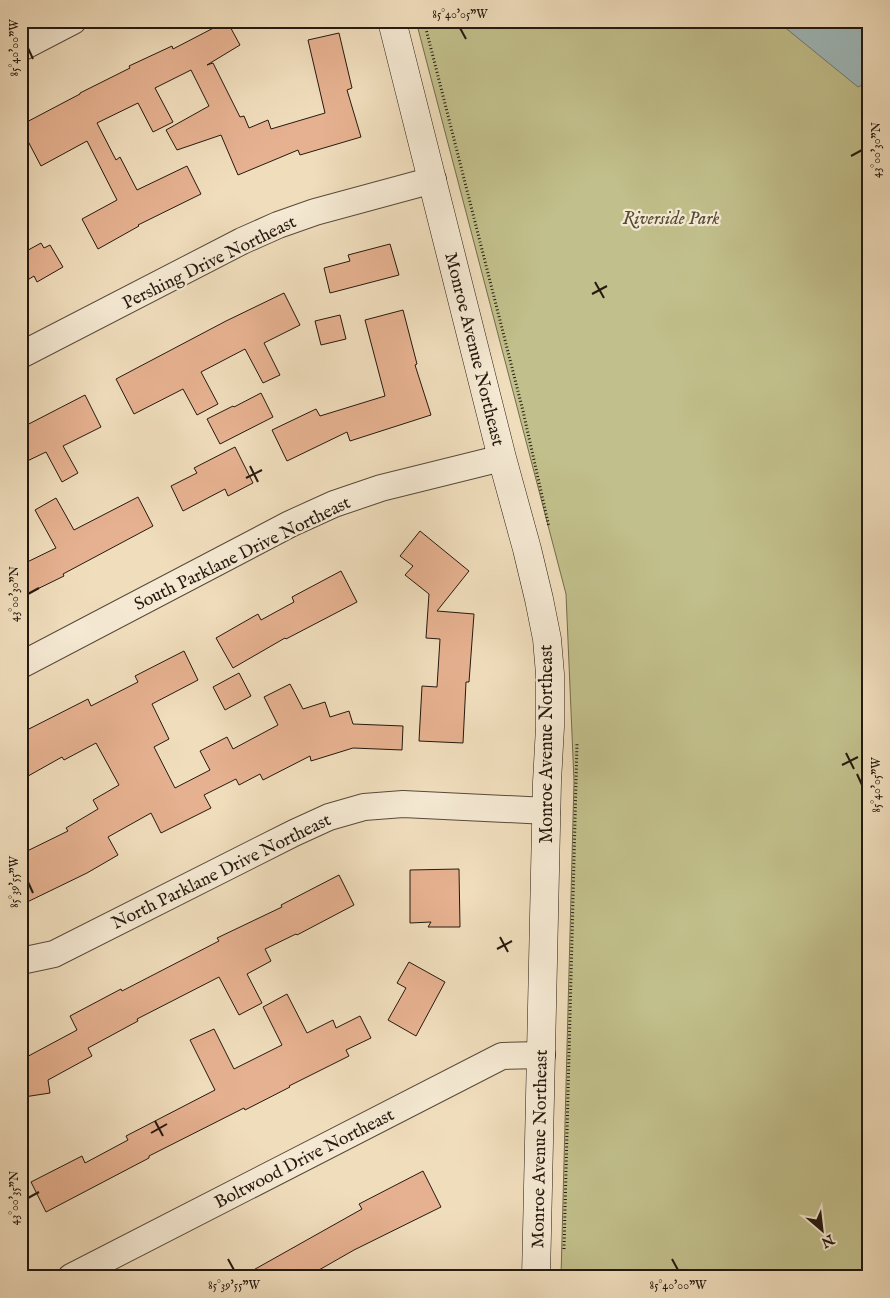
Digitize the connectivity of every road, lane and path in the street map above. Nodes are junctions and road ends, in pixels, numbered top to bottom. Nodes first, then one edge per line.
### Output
1 (74, 21) edge
2 (392, 21) edge
3 (21, 48) edge
4 (433, 180) junction
5 (21, 355) edge
6 (502, 458) junction
7 (21, 665) edge
8 (547, 811) junction
9 (21, 961) edge
10 (542, 1055) junction
11 (70, 1277) edge
12 (536, 1277) edge

1 - 3 street
2 - 4 main road, Monroe Avenue Northeast
4 - 5 street, Pershing Drive Northeast
4 - 6 main road, Monroe Avenue Northeast
6 - 7 street, South Parklane Drive Northeast
6 - 8 main road, Monroe Avenue Northeast
8 - 9 street, North Parklane Drive Northeast
8 - 10 main road, Monroe Avenue Northeast
10 - 11 street, Boltwood Drive Northeast
10 - 12 main road, Monroe Avenue Northeast

